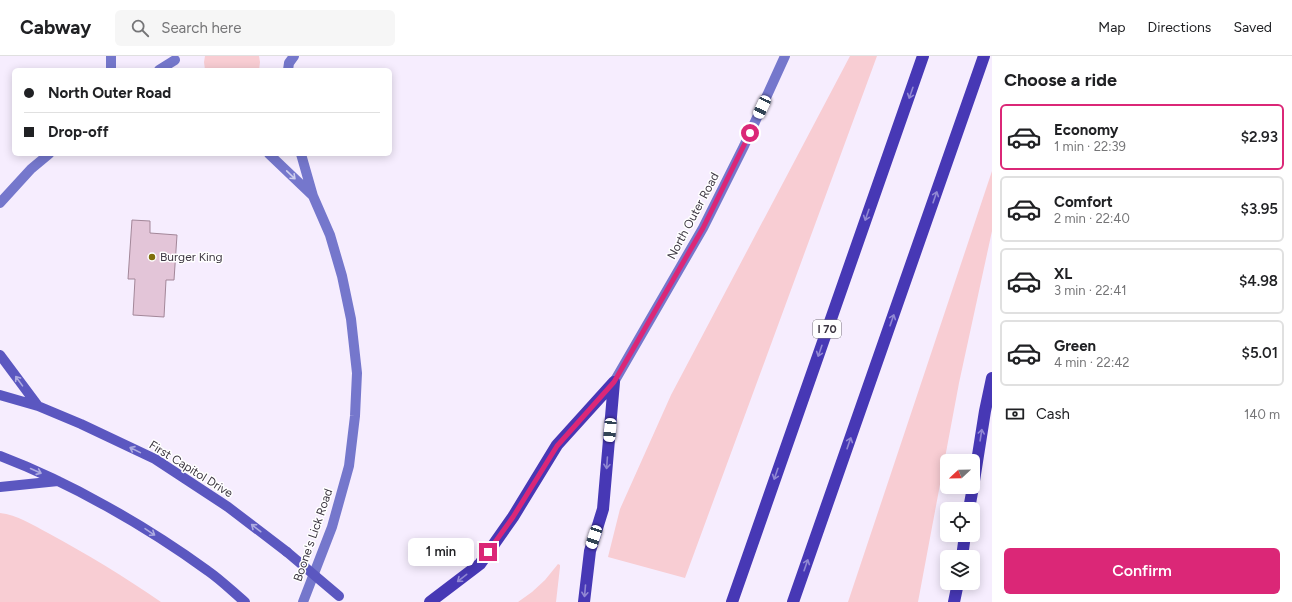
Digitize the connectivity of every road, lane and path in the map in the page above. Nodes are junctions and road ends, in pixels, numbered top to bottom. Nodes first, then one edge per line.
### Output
1 (111, 56) edge
2 (786, 56) edge
3 (924, 56) edge
4 (984, 56) edge
5 (176, 62) edge
6 (111, 68) edge
7 (163, 68) edge
8 (47, 156) edge
9 (271, 156) edge
10 (302, 156) edge
11 (313, 196) junction
12 (0, 203) edge
13 (0, 355) edge
14 (992, 378) edge
15 (614, 382) junction
16 (0, 395) edge
17 (38, 406) junction
18 (979, 454) edge
19 (0, 456) edge
20 (59, 481) junction
21 (0, 487) edge
22 (957, 590) edge
23 (342, 599) edge
24 (245, 602) edge
25 (303, 602) edge
26 (430, 602) edge
27 (584, 602) edge
28 (732, 602) edge
29 (793, 602) edge
30 (954, 602) edge

1 - 6 street
2 - 15 street, North Outer Road
3 -> 28 highway, I 70
29 -> 4 highway
5 - 7 street
8 - 12 street
9 -> 11 street, Boone's Lick Road
10 - 11 street, Boone's Lick Road
11 - 25 street, Boone's Lick Road
17 -> 13 main road
18 -> 14 highway
15 -> 26 highway
15 -> 27 highway
16 - 17 main road, First Capitol Drive
23 -> 17 main road, First Capitol Drive, bridge
19 -> 20 main road
20 - 21 main road
20 -> 24 main road
22 - 30 highway

